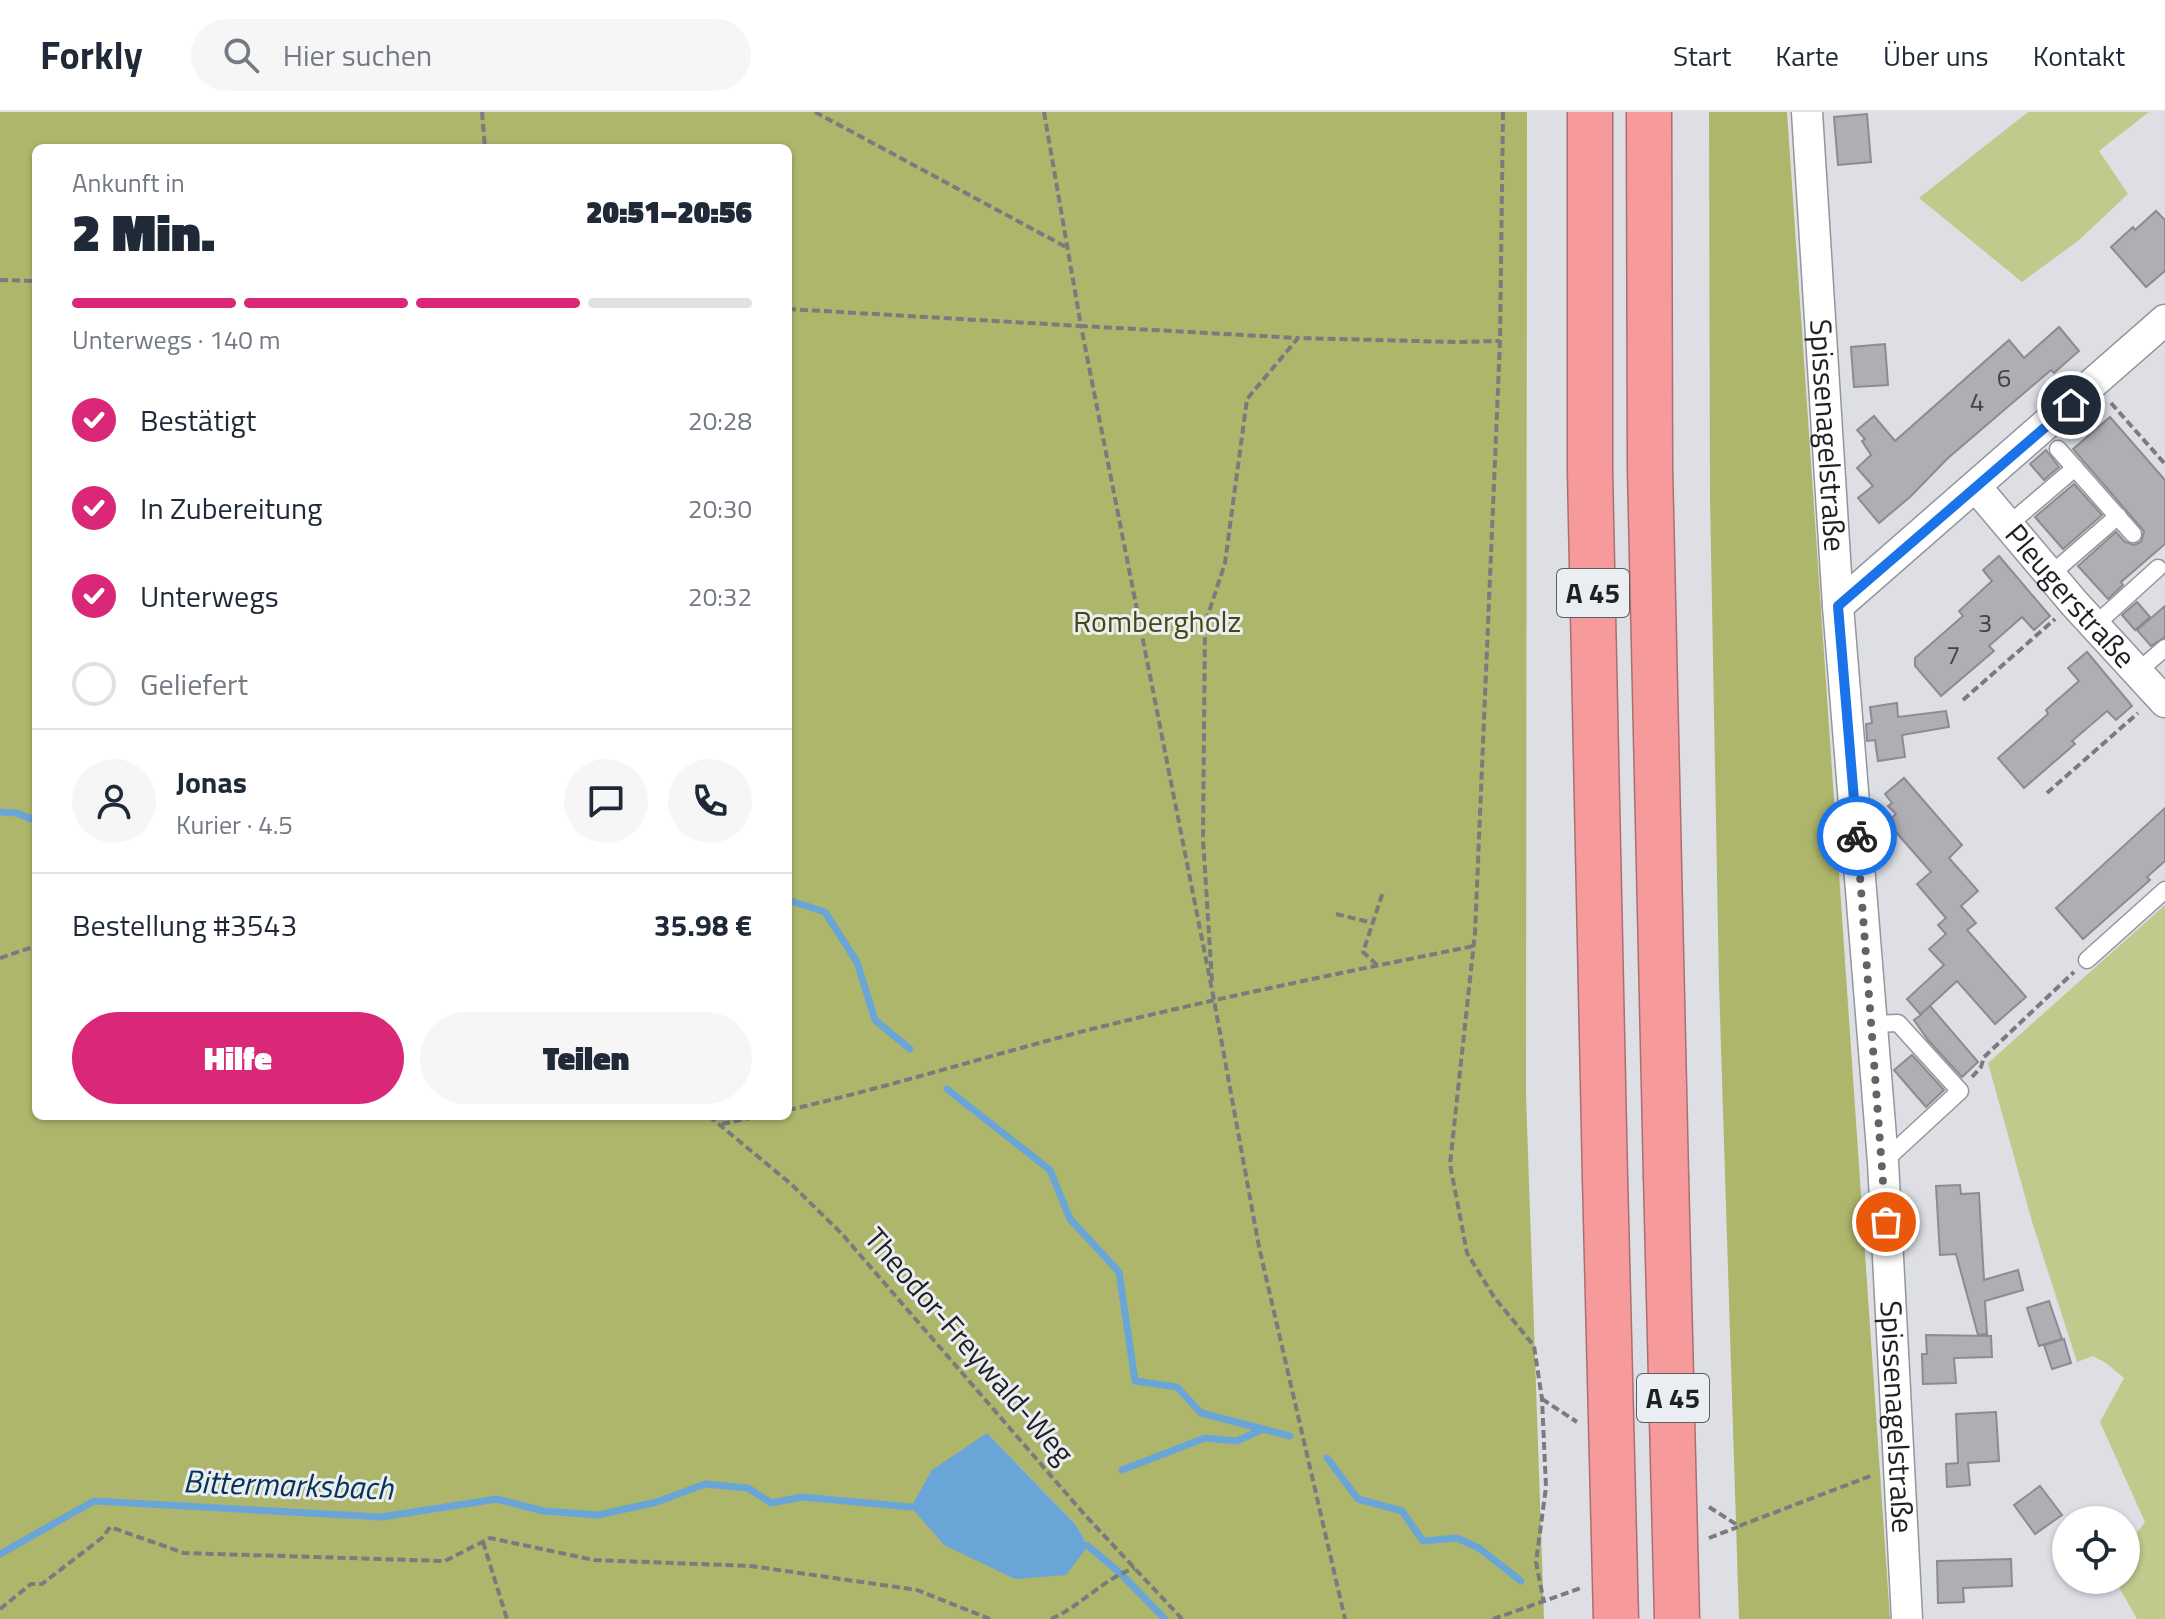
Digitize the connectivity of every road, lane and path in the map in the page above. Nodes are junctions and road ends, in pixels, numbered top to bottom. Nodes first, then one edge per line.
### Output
1 (482, 112) edge
2 (815, 112) edge
3 (1044, 112) edge
4 (1503, 112) edge
5 (1590, 112) edge
6 (1649, 112) edge
7 (1807, 112) edge
8 (485, 144) edge
9 (1066, 247) junction
10 (0, 280) edge
11 (32, 281) edge
12 (792, 309) edge
13 (2165, 320) edge
14 (1081, 326) junction
15 (1298, 338) junction
16 (1500, 341) junction
17 (2094, 384) junction
18 (2058, 449) dead end
19 (2165, 464) edge
20 (2075, 468) junction
21 (1976, 487) junction
22 (2118, 516) junction
23 (2008, 525) junction
24 (2133, 534) dead end
25 (2158, 568) dead end
26 (2050, 575) junction
27 (2074, 603) junction
28 (1838, 606) junction
29 (2095, 625) junction
30 (2165, 648) edge
31 (2137, 672) junction
32 (2162, 699) edge
33 (1963, 700) dead end
34 (2047, 793) dead end
35 (2165, 890) edge
36 (1383, 892) dead end
37 (1336, 914) dead end
38 (1373, 923) junction
39 (1474, 946) junction
40 (32, 947) edge
41 (0, 958) edge
42 (2087, 960) joint
43 (1377, 965) junction
44 (1214, 1000) junction
45 (1873, 1024) junction
46 (1984, 1057) dead end
47 (792, 1109) edge
48 (716, 1120) edge
49 (740, 1120) edge
50 (722, 1124) junction
51 (1883, 1162) junction
52 (1542, 1399) junction
53 (1581, 1425) dead end
54 (1899, 1465) junction
55 (1700, 1501) dead end
56 (483, 1542) junction
57 (1135, 1568) junction
58 (1544, 1603) dead end
59 (0, 1609) edge
60 (507, 1619) edge
61 (990, 1619) edge
62 (1051, 1619) edge
63 (1182, 1619) edge
64 (1345, 1619) edge
65 (1616, 1619) edge
66 (1677, 1619) edge
67 (1907, 1619) edge

1 - 8 path
2 - 9 path
3 - 9 path
4 - 16 path
5 - 65 highway, A 45, bridge
6 - 66 highway, A 45, bridge
7 - 28 street, Spissenagelstraße
9 - 14 path
10 - 11 path
12 - 14 path
13 - 17 street
14 - 15 path
14 - 44 path
15 - 16 path
15 - 44 path
16 - 39 path
17 - 19 path
17 - 21 street
18 - 20 lane
20 - 22 lane
20 - 23 lane
21 - 23 street, Pleugerstraße
21 - 28 street
22 - 24 lane
22 - 26 lane
23 - 26 street, Pleugerstraße
25 - 29 lane
26 - 27 street, Pleugerstraße
27 - 29 street, Pleugerstraße
27 - 33 path
28 - 45 street, Spissenagelstraße
29 - 31 street, Pleugerstraße
30 - 31 lane
31 - 32 street, Pleugerstraße
32 - 34 path
35 - 42 lane
36 - 38 path
37 - 38 path
38 - 43 path
39 - 43 path
39 - 52 path
40 - 41 path
42 - 46 path
43 - 44 path
44 - 47 path
44 - 64 path
45 - 51 street, Spissenagelstraße
45 - 51 lane
48 - 50 path, Theodor-Freywald-Weg
49 - 50 path
50 - 57 path, Theodor-Freywald-Weg
51 - 54 street, Spissenagelstraße
52 - 53 path
52 - 58 path
54 - 55 path
54 - 67 street, Spissenagelstraße
56 - 59 path
56 - 60 path
56 - 61 path
57 - 62 path
57 - 63 path, Theodor-Freywald-Weg

